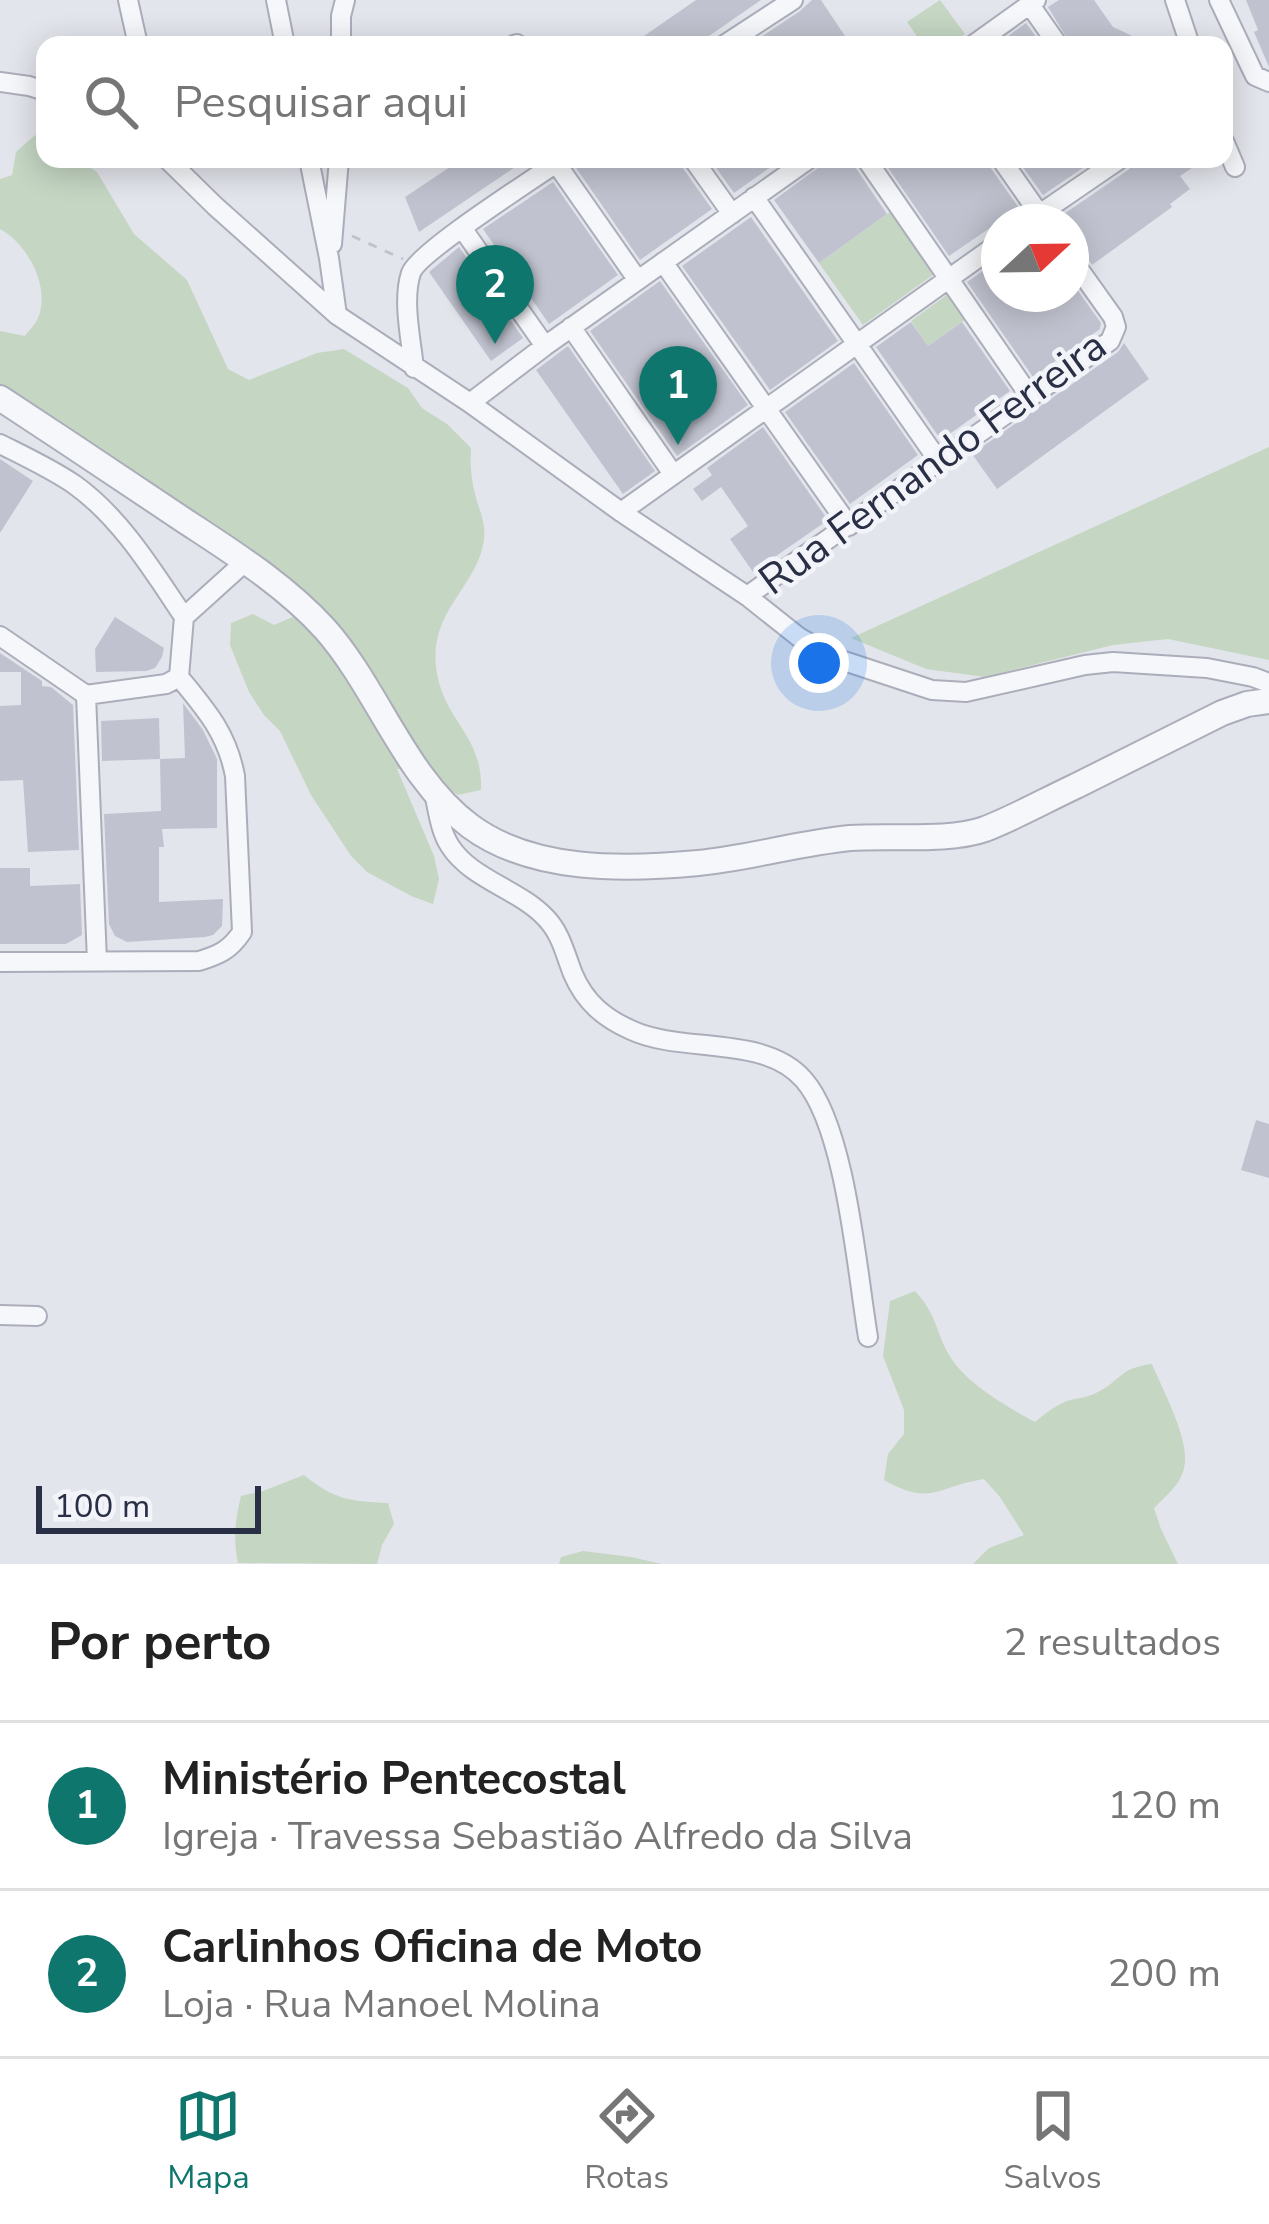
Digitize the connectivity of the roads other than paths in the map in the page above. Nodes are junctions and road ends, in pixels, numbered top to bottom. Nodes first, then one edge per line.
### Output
1 (128, 0) edge
2 (276, 0) edge
3 (345, 0) edge
4 (793, 0) edge
5 (1175, 0) edge
6 (1219, 0) edge
7 (1033, 2) edge
8 (136, 36) edge
9 (283, 36) edge
10 (341, 36) edge
11 (744, 36) edge
12 (986, 36) edge
13 (1053, 36) edge
14 (1187, 36) edge
15 (0, 82) edge
16 (1269, 82) edge
17 (36, 88) edge
18 (1233, 162) edge
19 (1235, 167) dead end
20 (176, 168) edge
21 (311, 168) edge
22 (338, 168) edge
23 (549, 168) edge
24 (564, 168) edge
25 (699, 168) edge
26 (796, 168) edge
27 (872, 168) edge
28 (1006, 168) edge
29 (1108, 168) edge
30 (754, 197) junction
31 (1028, 204) edge
32 (1058, 204) edge
33 (731, 214) junction
34 (462, 228) junction
35 (981, 256) edge
36 (329, 258) junction
37 (663, 262) junction
38 (637, 279) junction
39 (949, 279) junction
40 (1089, 283) edge
41 (337, 315) junction
42 (571, 327) junction
43 (858, 345) junction
44 (545, 346) junction
45 (413, 368) junction
46 (1029, 395) junction
47 (0, 398) edge
48 (470, 403) junction
49 (764, 410) junction
50 (0, 445) edge
51 (938, 460) junction
52 (673, 474) junction
53 (621, 512) junction
54 (849, 526) junction
55 (246, 561) junction
56 (747, 596) junction
57 (184, 617) junction
58 (0, 636) edge
59 (179, 677) junction
60 (1269, 683) edge
61 (86, 695) junction
62 (1269, 701) edge
63 (434, 793) junction
64 (0, 962) edge
65 (98, 962) junction
66 (0, 1315) edge
67 (37, 1316) dead end
68 (868, 1337) dead end

1 - 8 street
2 - 9 street
3 - 10 street
4 - 11 street
5 - 14 street
6 - 16 street
7 - 12 street
7 - 13 street
15 - 17 street
18 - 19 street
20 - 41 street
21 - 36 street
22 - 36 street
23 - 34 street
24 - 38 street
25 - 33 street
26 - 30 street
27 - 39 street
28 - 31 street
29 - 32 street
30 - 33 street
30 - 43 street
33 - 37 street
34 - 44 street
34 - 45 street
35 - 39 street
36 - 41 street
37 - 38 street
37 - 49 street
38 - 42 street
39 - 43 street
39 - 46 street
40 - 46 street, Rua Fernando Ferreira
41 - 45 street
42 - 44 street
42 - 52 street
43 - 49 street
43 - 51 street
44 - 48 street
45 - 48 street
46 - 51 street, Rua Fernando Ferreira
47 - 55 street
48 - 53 street
49 - 52 street
49 - 54 street
50 - 57 street
51 - 54 street, Rua Fernando Ferreira
52 - 53 street
53 - 56 street
54 - 56 street, Rua Fernando Ferreira
55 - 57 street
55 - 63 street
56 - 60 street
57 - 59 street
58 - 61 street
59 - 61 street
59 - 65 street
61 - 65 street
62 - 63 street
63 - 68 street
64 - 65 street
66 - 67 street

